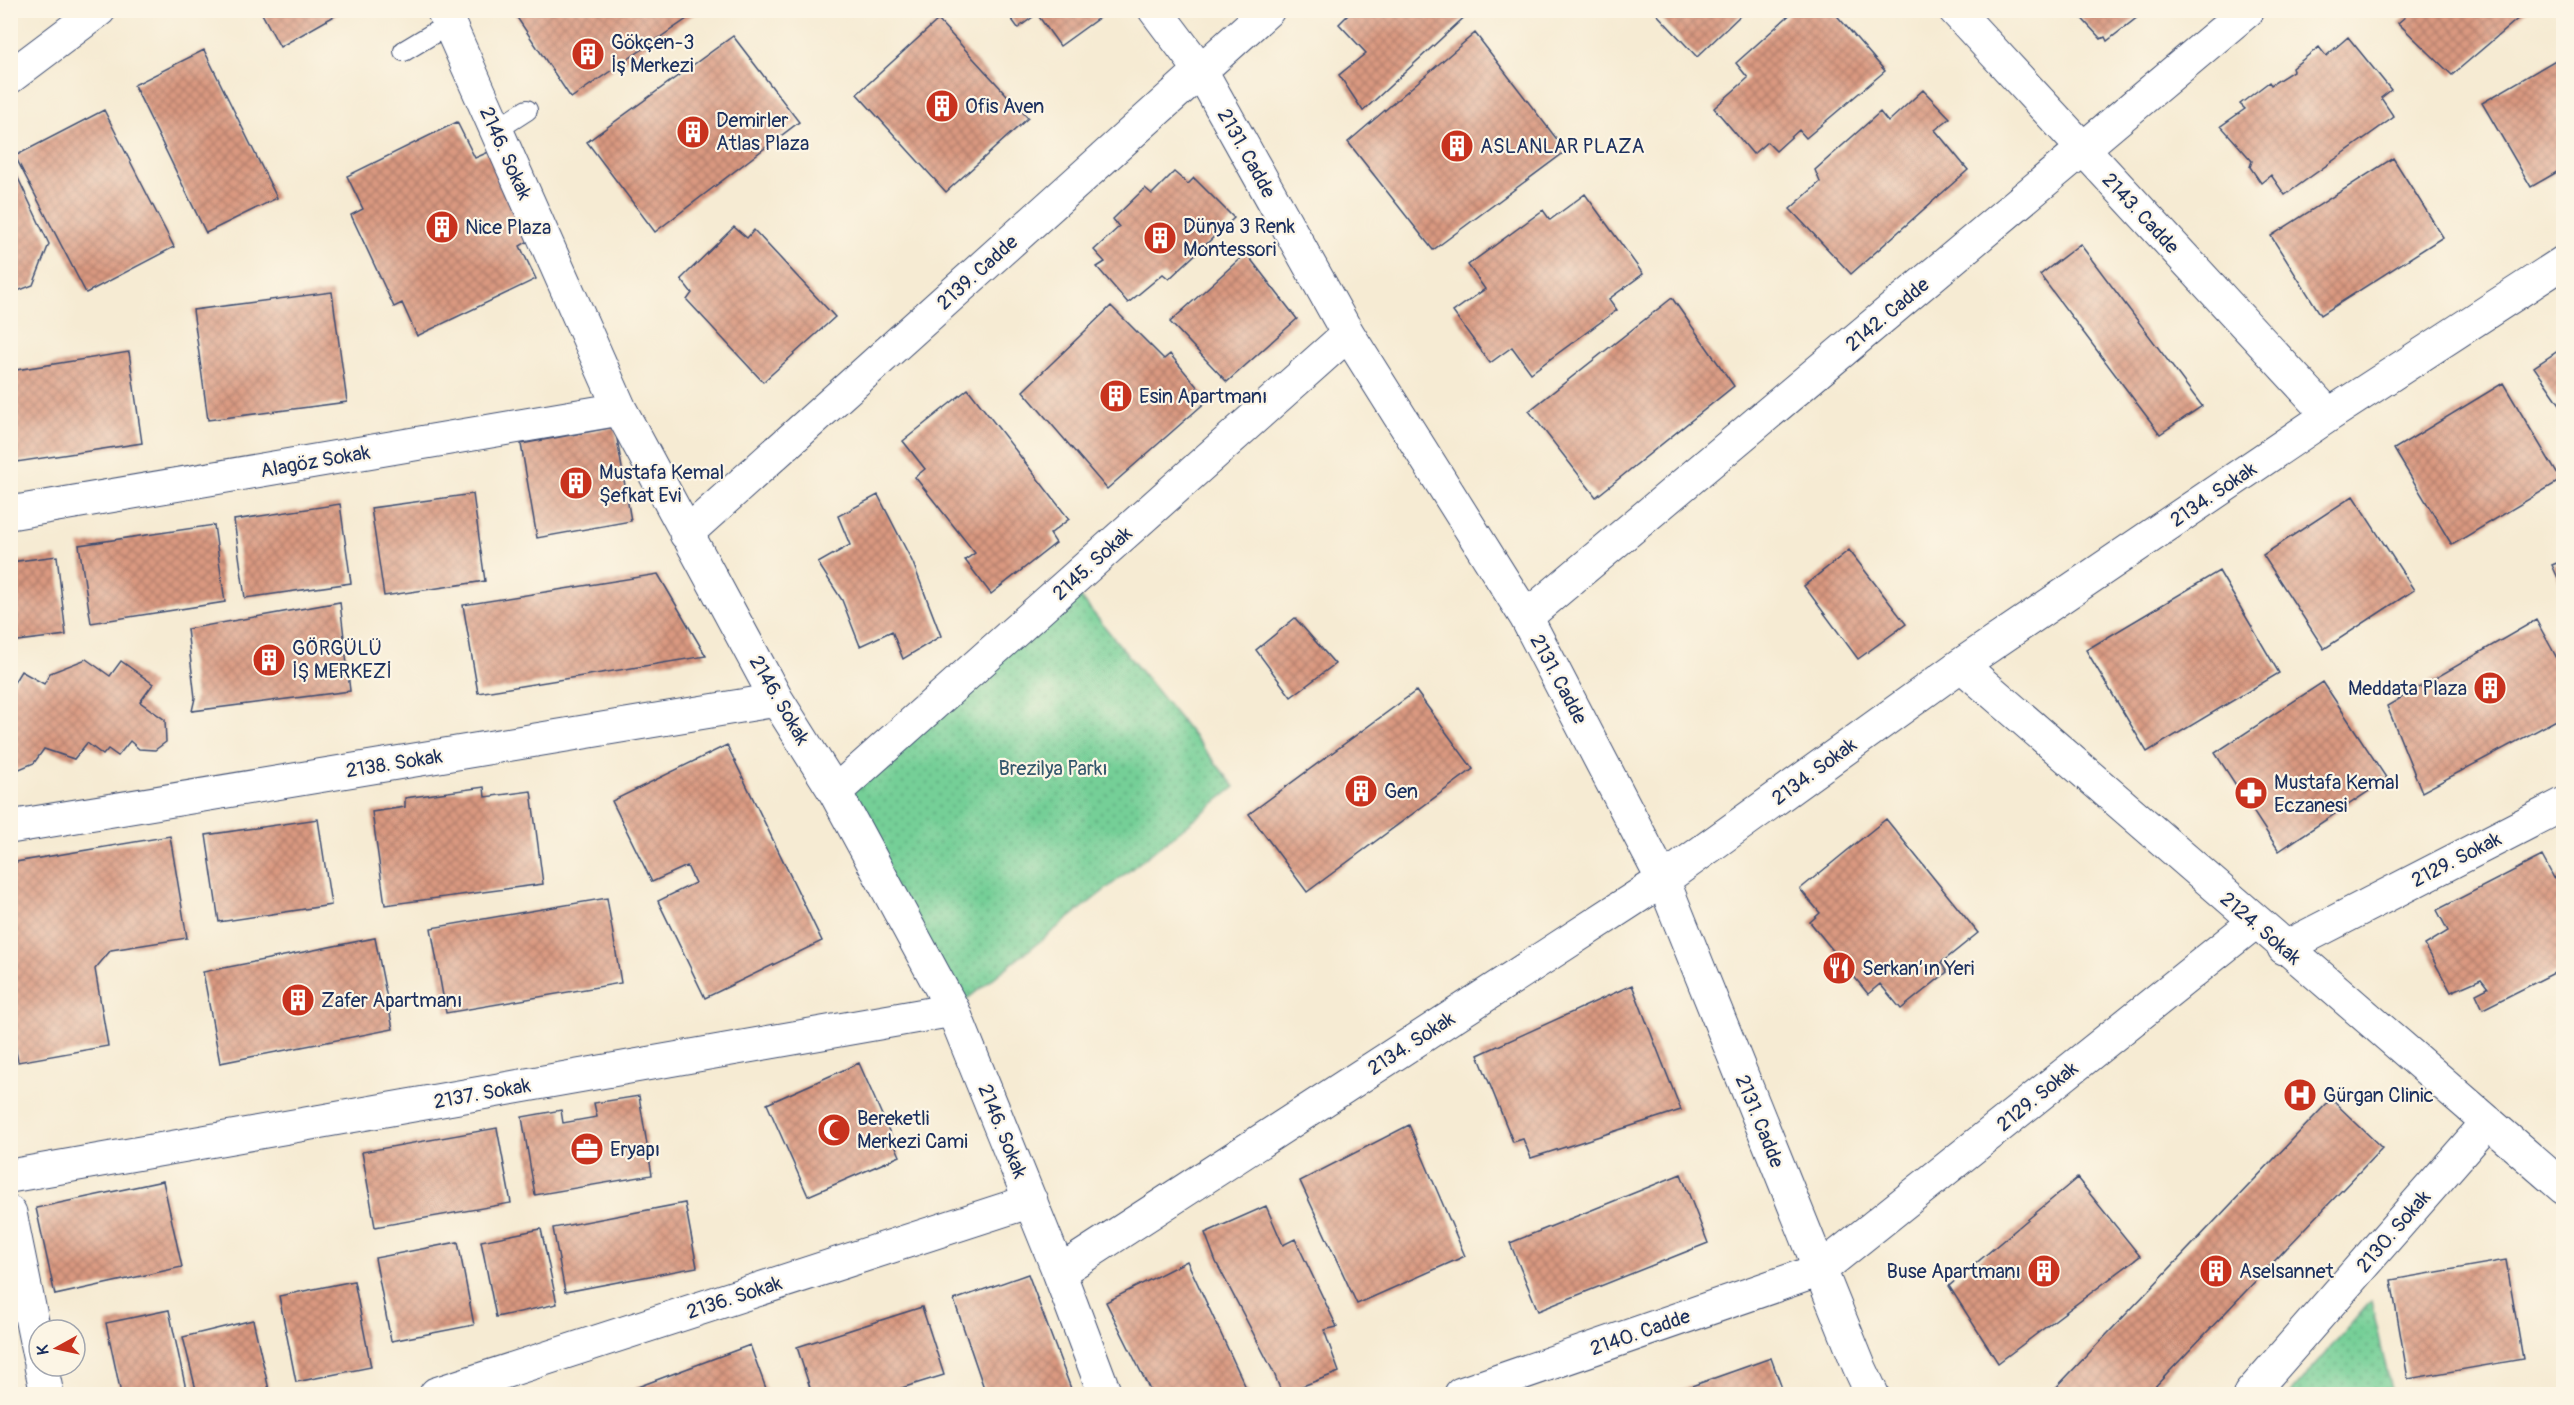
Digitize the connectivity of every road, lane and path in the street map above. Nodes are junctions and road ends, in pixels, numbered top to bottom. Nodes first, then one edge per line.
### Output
1 (99, 10) edge
2 (1155, 10) edge
3 (1268, 10) edge
4 (1955, 10) edge
5 (2248, 10) edge
6 (446, 17) edge
7 (404, 51) dead end
8 (1201, 71) junction
9 (10, 77) edge
10 (527, 110) dead end
11 (496, 130) junction
12 (2082, 150) junction
13 (2564, 262) edge
14 (1348, 334) junction
15 (620, 408) junction
16 (2329, 415) junction
17 (10, 513) edge
18 (686, 534) junction
19 (1526, 617) junction
20 (1961, 665) junction
21 (777, 700) junction
22 (835, 792) junction
23 (2564, 804) edge
24 (10, 827) edge
25 (1663, 880) junction
26 (2255, 922) junction
27 (2284, 948) junction
28 (953, 1010) junction
29 (2488, 1122) junction
30 (10, 1176) edge
31 (2564, 1188) edge
32 (1031, 1202) junction
33 (10, 1213) edge
34 (1820, 1270) junction
35 (1059, 1272) junction
36 (31, 1318) edge
37 (43, 1378) edge
38 (47, 1395) edge
39 (436, 1395) edge
40 (1105, 1395) edge
41 (1461, 1395) edge
42 (1872, 1395) edge
43 (2250, 1395) edge

1 - 9 street
2 - 8 street, 2131. Cadde
3 - 8 street, 2139. Cadde
4 - 12 street, 2143. Cadde
5 - 12 street, 2142. Cadde
6 - 7 lane
6 - 11 street, 2146. Sokak
8 - 14 street, 2131. Cadde
8 - 18 street, 2139. Cadde
10 - 11 lane
11 - 15 street, 2146. Sokak
12 - 16 street, 2143. Cadde
12 - 19 street, 2142. Cadde
13 - 16 street, 2134. Sokak
14 - 19 street, 2131. Cadde
14 - 22 street, 2145. Sokak
15 - 17 street, Alagöz Sokak
15 - 18 street, 2146. Sokak
16 - 20 street, 2134. Sokak
18 - 21 street, 2146. Sokak
19 - 25 street, 2131. Cadde
20 - 25 street, 2134. Sokak
20 - 26 street, 2124. Sokak
21 - 22 street, 2146. Sokak
21 - 24 street, 2138. Sokak
22 - 28 street, 2146. Sokak
23 - 27 street, 2129. Sokak
25 - 34 street, 2131. Cadde
25 - 35 street, 2134. Sokak
26 - 27 street, 2124. Sokak
26 - 34 street, 2129. Sokak
27 - 29 street, 2124. Sokak
28 - 30 street, 2137. Sokak
28 - 32 street, 2146. Sokak
29 - 31 street, 2124. Sokak
29 - 43 street, 2130. Sokak
32 - 35 street, 2146. Sokak
32 - 39 street, 2136. Sokak
33 - 36 street
34 - 41 street, 2140. Cadde
34 - 42 street, 2131. Cadde
35 - 40 street, 2146. Sokak
37 - 38 street

